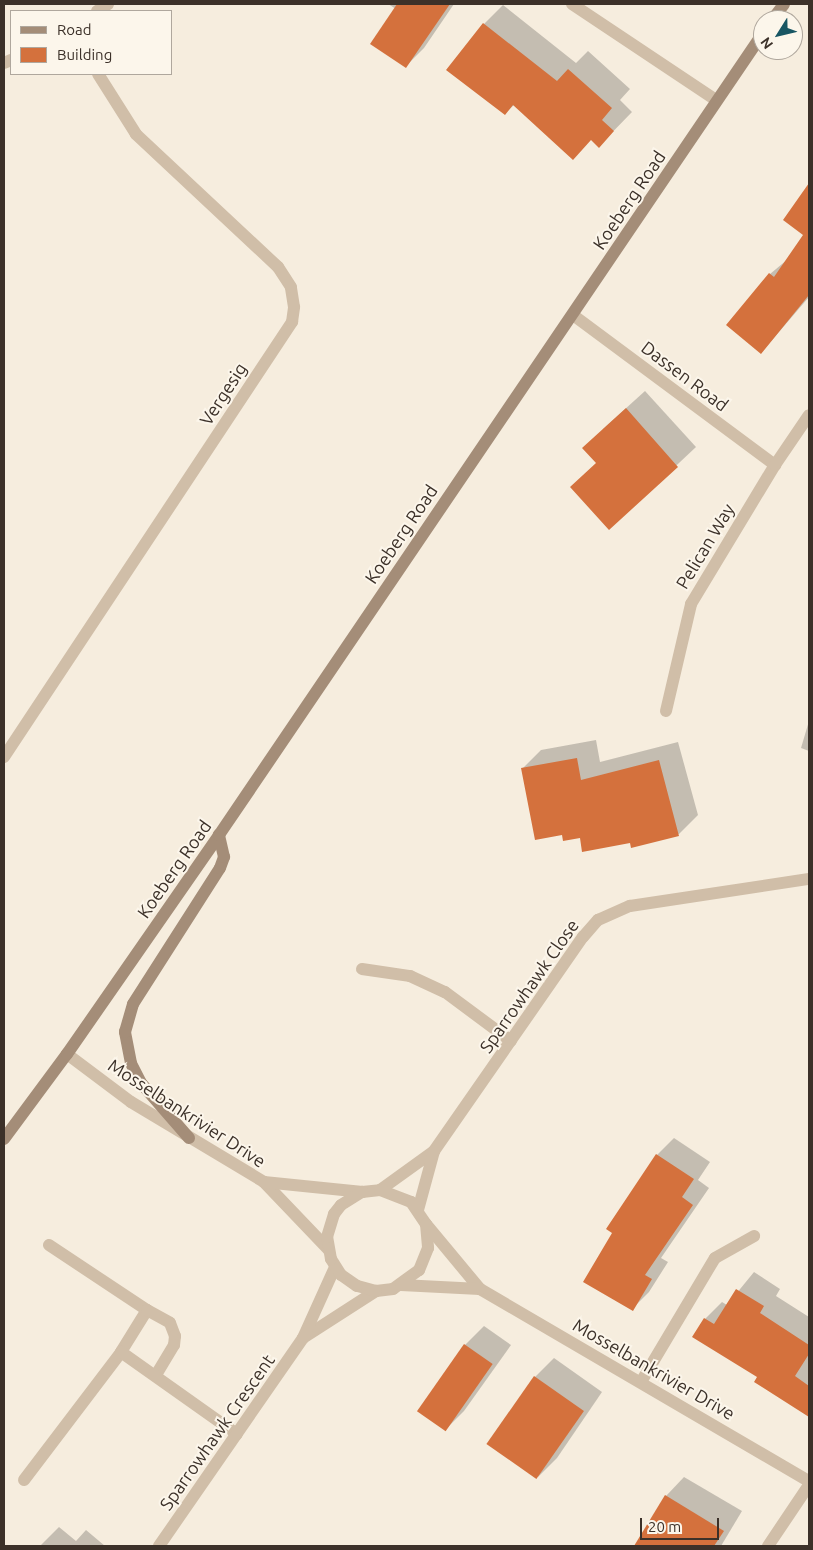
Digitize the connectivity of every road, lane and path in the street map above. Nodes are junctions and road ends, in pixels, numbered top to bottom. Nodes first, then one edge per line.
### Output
1 (572, 4) edge
2 (753, 47) edge
3 (99, 75) edge
4 (716, 100) junction
5 (573, 315) junction
6 (809, 415) edge
7 (775, 464) junction
8 (666, 711) dead end
9 (4, 757) edge
10 (219, 835) junction
11 (809, 879) edge
12 (362, 969) dead end
13 (510, 1042) junction
14 (67, 1054) junction
15 (189, 1138) junction
16 (4, 1139) edge
17 (434, 1151) junction
18 (264, 1182) junction
19 (380, 1190) junction
20 (362, 1192) junction
21 (418, 1210) junction
22 (426, 1224) junction
23 (754, 1236) dead end
24 (49, 1245) dead end
25 (328, 1249) junction
26 (335, 1267) junction
27 (401, 1285) junction
28 (480, 1289) junction
29 (376, 1291) junction
30 (147, 1310) junction
31 (303, 1338) junction
32 (121, 1352) junction
33 (156, 1375) junction
34 (641, 1382) junction
35 (237, 1434) junction
36 (24, 1480) dead end
37 (809, 1481) edge
38 (809, 1485) edge
39 (159, 1546) edge
40 (768, 1546) edge

1 - 4 street
2 - 4 main road, Koeberg Road
3 - 9 street, Vergesig
4 - 5 main road, Koeberg Road
5 - 7 street, Dassen Road
5 - 10 main road, Koeberg Road
6 - 7 street, Pelican Way
7 - 8 street, Pelican Way
10 - 14 main road, Koeberg Road
10 - 15 main road
11 - 13 street, Sparrowhawk Close
12 - 13 street
13 - 17 street, Sparrowhawk Close
14 - 15 street, Mosselbankrivier Drive
14 - 16 main road, Koeberg Road
15 - 18 street, Mosselbankrivier Drive
17 - 19 street, Sparrowhawk Close
17 - 21 street, Sparrowhawk Close
18 - 20 street, Mosselbankrivier Drive
18 - 25 street, Mosselbankrivier Drive
19 - 20 street, Mosselbankrivier Drive
19 - 21 street, Mosselbankrivier Drive
20 - 25 street, Mosselbankrivier Drive
21 - 22 street, Mosselbankrivier Drive
22 - 27 street, Mosselbankrivier Drive
22 - 28 street, Mosselbankrivier Drive
23 - 34 street
24 - 30 street
25 - 26 street, Mosselbankrivier Drive
26 - 29 street, Mosselbankrivier Drive
26 - 31 street, Sparrowhawk Crescent
27 - 28 street, Mosselbankrivier Drive
27 - 29 street, Mosselbankrivier Drive
28 - 34 street, Mosselbankrivier Drive
29 - 31 street, Sparrowhawk Crescent
30 - 32 street
30 - 33 street
31 - 35 street, Sparrowhawk Crescent
32 - 33 street
32 - 36 street
33 - 35 street
34 - 37 street, Mosselbankrivier Drive
35 - 39 street, Sparrowhawk Crescent
38 - 40 street

